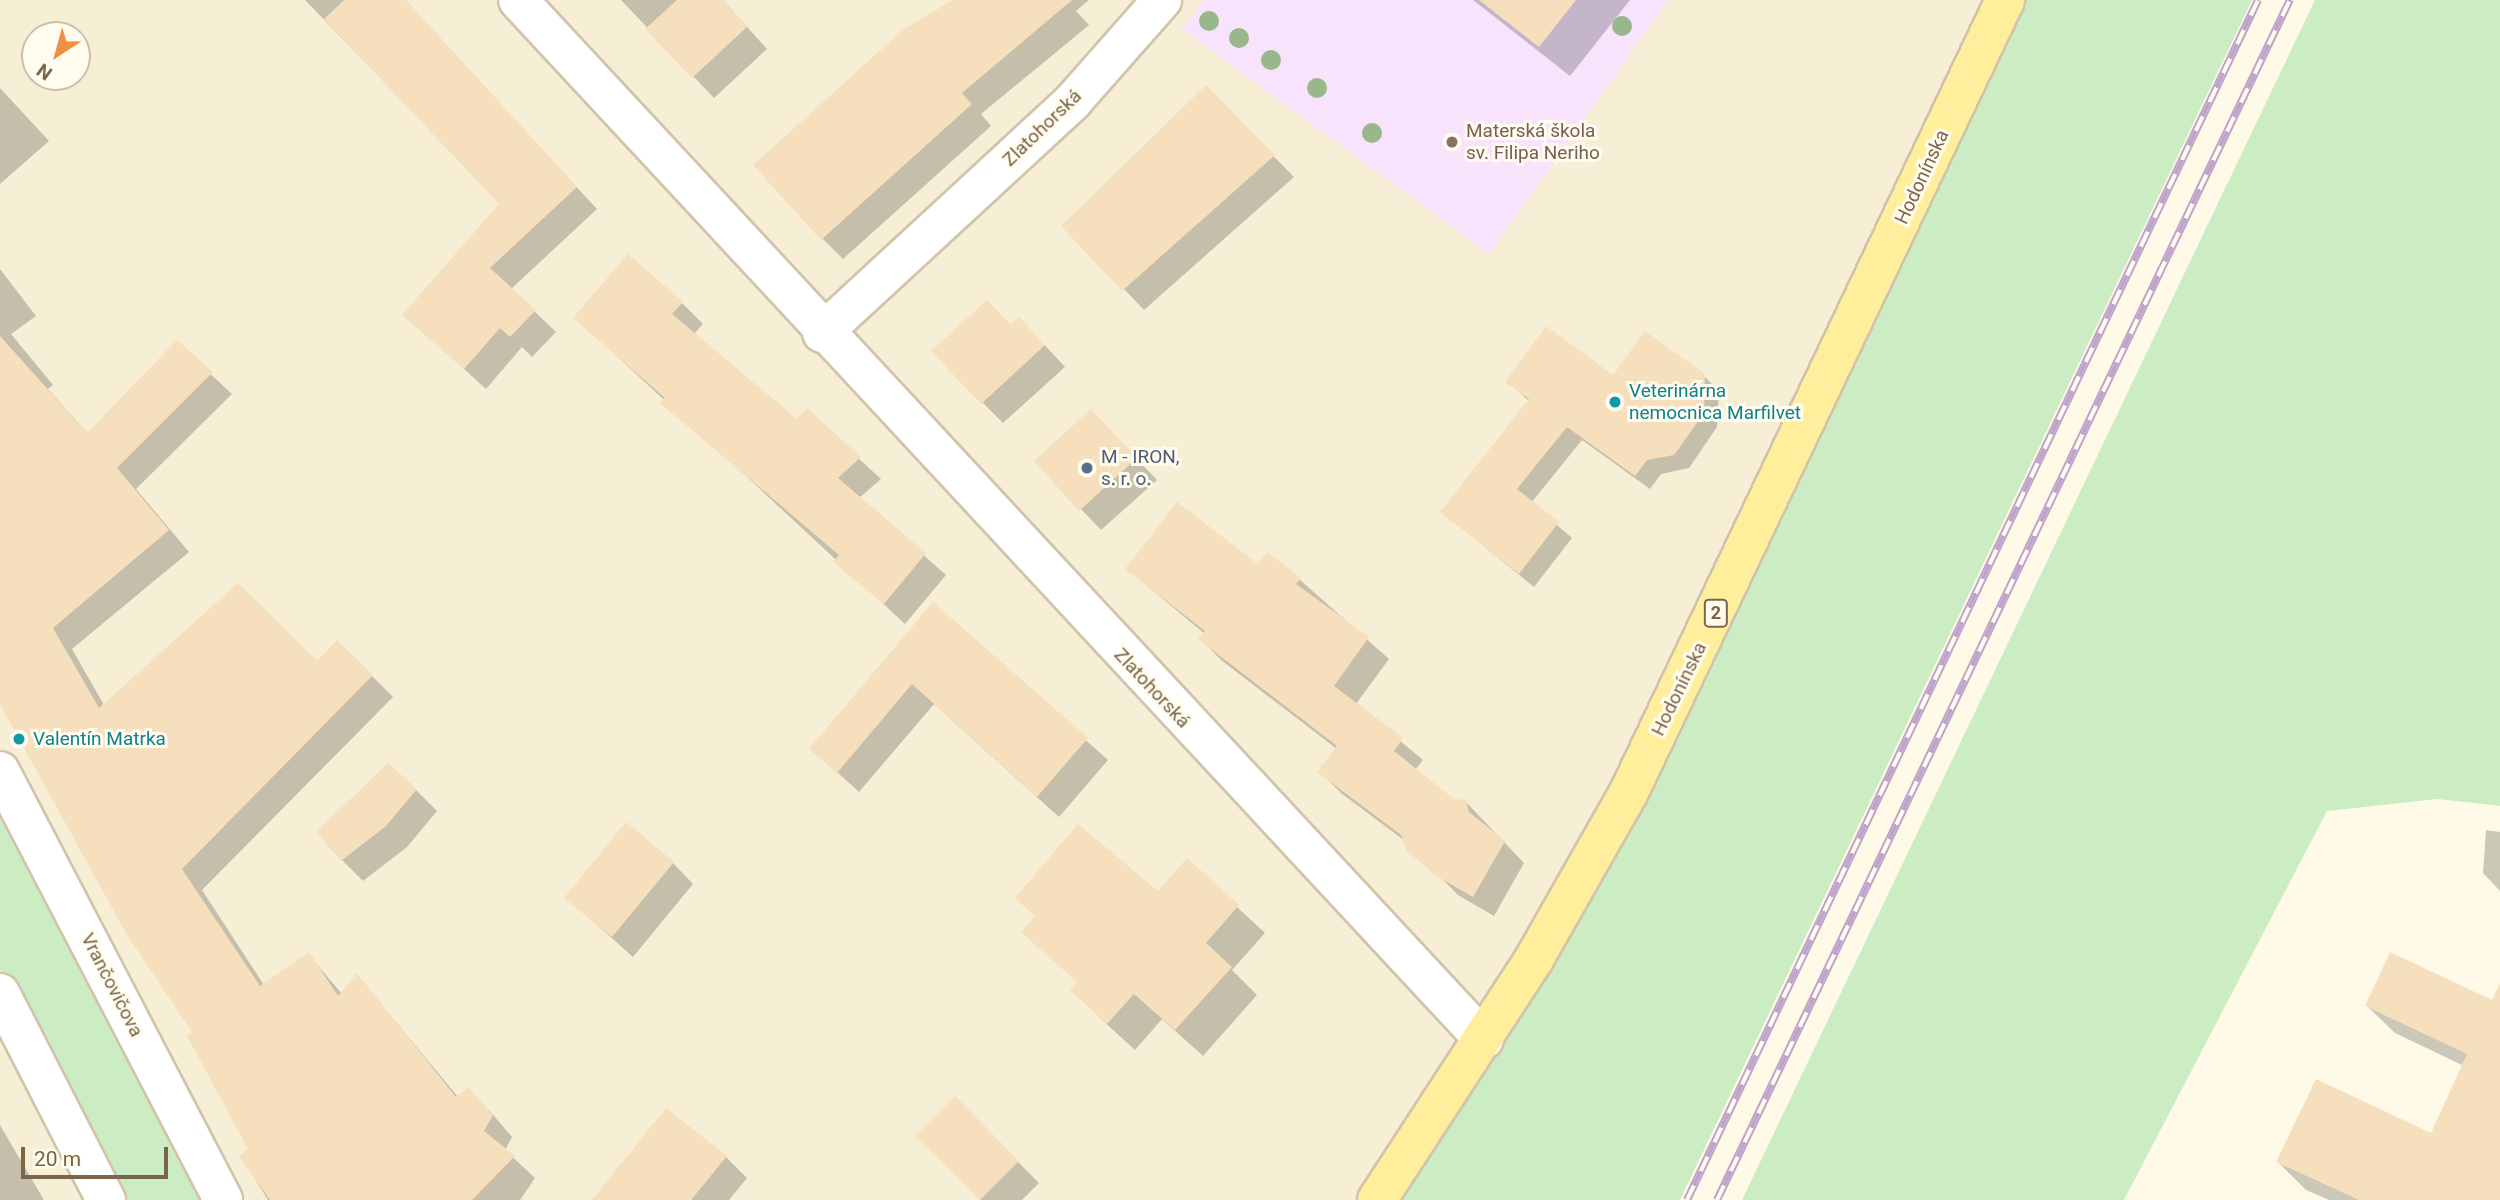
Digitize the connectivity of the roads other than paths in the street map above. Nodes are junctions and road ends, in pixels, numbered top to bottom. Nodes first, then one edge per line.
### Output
1 (518, 0) edge
2 (1162, 0) edge
3 (2005, 0) edge
4 (822, 333) junction
5 (0, 771) edge
6 (0, 993) edge
7 (1484, 1040) junction
8 (106, 1200) edge
9 (223, 1200) edge
10 (1377, 1200) edge

1 - 4 street, Zlatohorská
2 - 4 street, Zlatohorská
3 - 7 main road, Hodonínska / 2
4 - 7 street, Zlatohorská
5 - 9 street, Vrančovičova
6 - 8 street
7 - 10 main road, Hodonínska / 2

